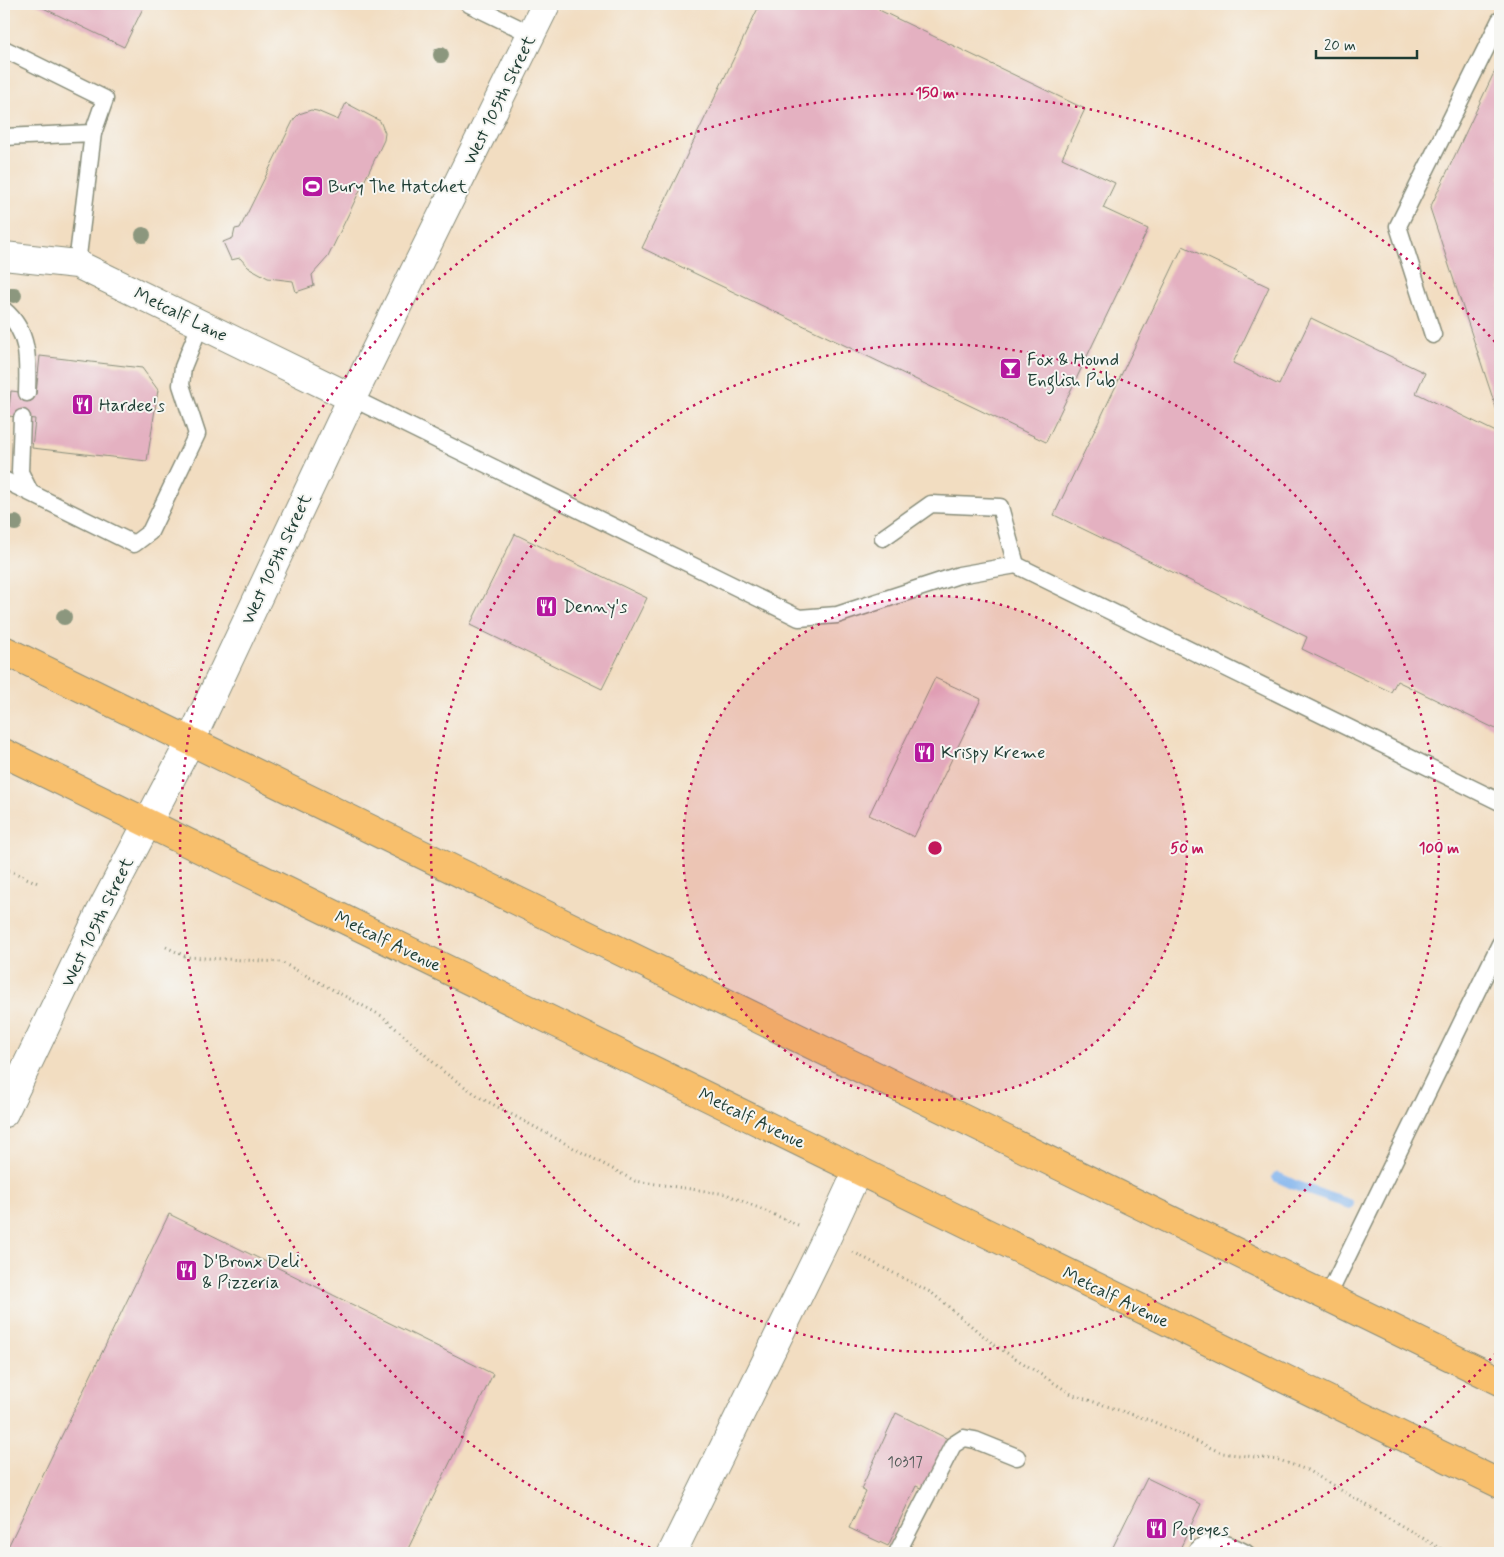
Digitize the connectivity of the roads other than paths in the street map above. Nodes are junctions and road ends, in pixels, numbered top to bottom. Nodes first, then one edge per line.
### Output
1 (469, 4) edge
2 (546, 4) edge
3 (1500, 20) edge
4 (531, 34) junction
5 (4, 49) edge
6 (92, 133) junction
7 (4, 137) edge
8 (4, 256) edge
9 (77, 264) junction
10 (4, 310) edge
11 (201, 323) junction
12 (1433, 335) dead end
13 (27, 393) dead end
14 (352, 398) junction
15 (22, 418) dead end
16 (4, 480) edge
17 (30, 492) junction
18 (884, 538) dead end
19 (1016, 565) junction
20 (4, 650) edge
21 (190, 742) junction
22 (4, 753) edge
23 (1500, 802) edge
24 (146, 823) junction
25 (1500, 944) edge
26 (4, 1113) edge
27 (858, 1170) junction
28 (1328, 1298) junction
29 (1500, 1381) edge
30 (1017, 1457) dead end
31 (1500, 1484) edge
32 (672, 1553) edge
33 (898, 1553) edge
34 (1195, 1553) edge
35 (1246, 1553) edge

1 - 4 lane
2 - 4 street, West 105th Street
3 - 12 lane
4 - 14 street, West 105th Street
5 - 6 lane
6 - 7 lane
6 - 9 lane
8 - 9 street, Metcalf Lane
9 - 11 street, Metcalf Lane
10 - 13 lane
11 - 14 street, Metcalf Lane
11 - 17 lane
14 - 19 lane
14 - 21 street, West 105th Street
15 - 17 lane
16 - 17 lane
18 - 19 lane
19 - 23 lane
20 - 21 main road
21 - 24 street, West 105th Street
21 - 28 main road
22 - 24 main road, Metcalf Avenue
24 - 26 street, West 105th Street
24 - 27 main road, Metcalf Avenue
25 - 28 lane
27 - 31 main road, Metcalf Avenue
27 - 32 street
28 - 29 main road
30 - 33 lane
34 - 35 lane

